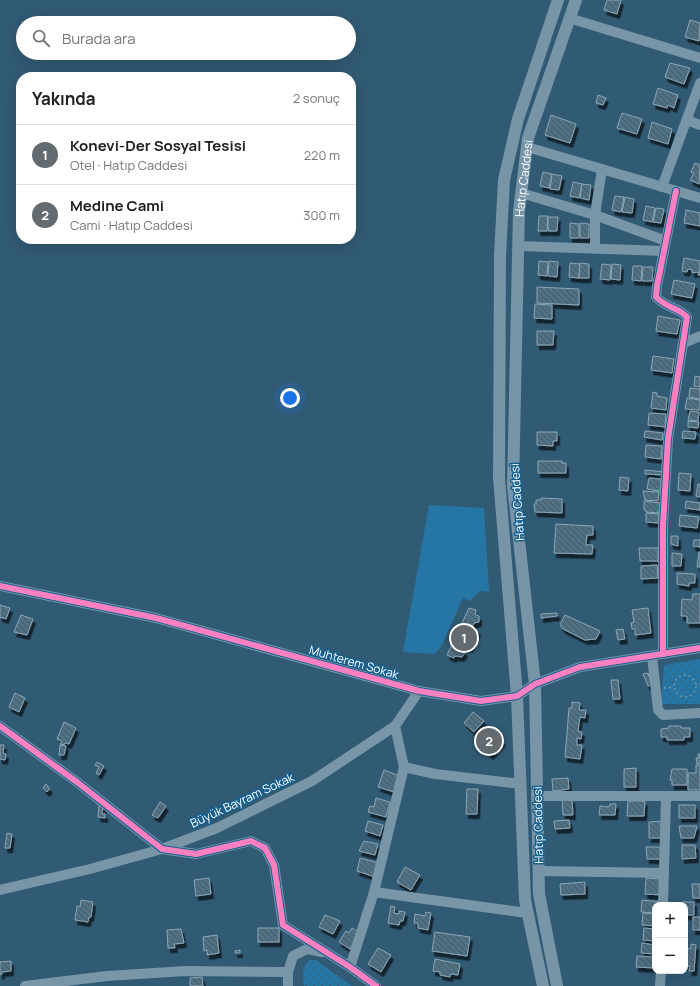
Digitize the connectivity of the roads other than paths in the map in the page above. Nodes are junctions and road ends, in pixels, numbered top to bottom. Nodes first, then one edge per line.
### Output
1 (558, 0) edge
2 (576, 0) edge
3 (569, 18) junction
4 (700, 58) edge
5 (700, 83) edge
6 (687, 120) junction
7 (700, 125) edge
8 (527, 147) junction
9 (602, 169) junction
10 (662, 187) junction
11 (676, 191) junction
12 (522, 193) junction
13 (700, 198) edge
14 (595, 215) junction
15 (518, 246) junction
16 (665, 246) junction
17 (595, 249) junction
18 (700, 336) edge
19 (684, 343) junction
20 (0, 586) edge
21 (700, 648) edge
22 (657, 655) junction
23 (535, 684) junction
24 (419, 691) junction
25 (518, 696) junction
26 (700, 713) edge
27 (0, 726) edge
28 (394, 726) junction
29 (404, 767) junction
30 (520, 784) junction
31 (537, 796) junction
32 (700, 796) edge
33 (666, 797) junction
34 (162, 849) junction
35 (539, 871) junction
36 (664, 873) junction
37 (0, 890) edge
38 (374, 892) junction
39 (663, 902) edge
40 (528, 913) junction
41 (328, 953) junction
42 (350, 967) junction
43 (288, 972) junction
44 (660, 974) edge
45 (25, 986) edge
46 (288, 986) edge
47 (376, 986) edge
48 (543, 986) edge
49 (557, 986) edge
50 (660, 986) edge

1 - 25 main road, Hatıp Caddesi
2 - 3 main road, Hatıp Caddesi
3 - 4 street
3 - 8 main road, Hatıp Caddesi
5 - 6 street
6 - 7 street
6 - 10 street
8 - 9 street
8 - 12 main road, Hatıp Caddesi
9 - 10 street
9 - 14 street
10 - 11 street
11 - 13 street
11 - 16 street
12 - 14 street
12 - 15 main road, Hatıp Caddesi
14 - 16 street
14 - 17 street
15 - 17 street
15 - 23 main road, Hatıp Caddesi
16 - 17 street
16 - 19 street
18 - 19 street
19 - 22 street
20 - 24 street, Muhterem Sokak
21 - 22 street, Muhterem Sokak
22 - 23 street, Muhterem Sokak
22 - 26 street
23 - 25 street, Muhterem Sokak
23 - 31 main road, Hatıp Caddesi
24 - 25 street, Muhterem Sokak
24 - 28 street, Büyük Bayram Sokak
25 - 30 main road, Hatıp Caddesi
27 - 34 street
28 - 29 street
28 - 34 street, Büyük Bayram Sokak
29 - 30 street
29 - 38 street
30 - 40 main road, Hatıp Caddesi
31 - 33 street
31 - 35 main road, Hatıp Caddesi
32 - 33 street
33 - 36 street
34 - 37 street, Büyük Bayram Sokak
34 - 41 street
35 - 36 street
35 - 49 main road, Hatıp Caddesi
36 - 39 street
38 - 40 street
38 - 42 street
40 - 48 main road, Hatıp Caddesi
41 - 42 street
41 - 43 street
42 - 47 street
43 - 45 street
43 - 46 street
44 - 50 street

